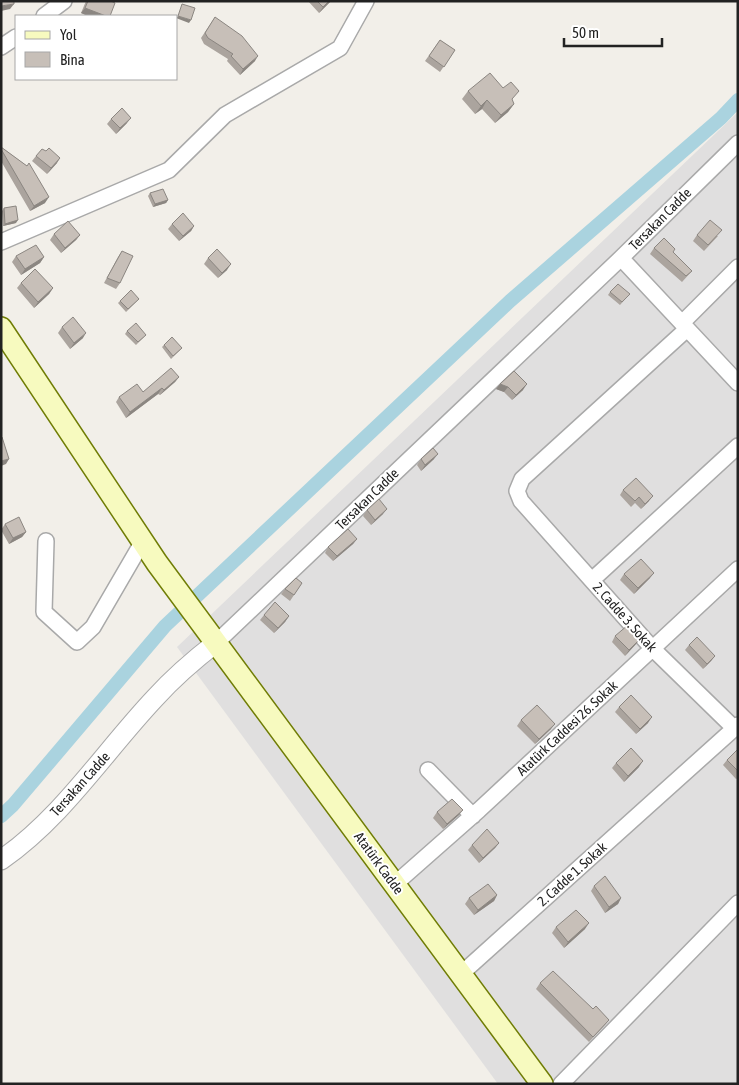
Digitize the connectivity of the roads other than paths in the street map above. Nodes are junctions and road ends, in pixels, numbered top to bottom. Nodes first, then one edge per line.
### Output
1 (64, 1) edge
2 (366, 1) edge
3 (45, 15) edge
4 (15, 38) edge
5 (1, 47) edge
6 (738, 143) edge
7 (1, 242) edge
8 (621, 258) junction
9 (738, 267) edge
10 (684, 326) junction
11 (1, 328) edge
12 (738, 383) edge
13 (738, 446) edge
14 (46, 541) dead end
15 (143, 541) junction
16 (738, 569) edge
17 (592, 580) junction
18 (217, 642) junction
19 (652, 648) junction
20 (736, 727) edge
21 (428, 770) dead end
22 (473, 816) junction
23 (1, 860) edge
24 (395, 884) junction
25 (738, 903) edge
26 (461, 974) junction
27 (542, 1084) edge
28 (561, 1084) edge

1 - 3 street
2 - 7 street
4 - 5 street
6 - 8 street, Tersakan Cadde
8 - 10 street
8 - 18 street, Tersakan Cadde
9 - 10 street
10 - 12 street
10 - 17 street, 2. Cadde 3. Sokak
11 - 15 main road, Atatürk Cadde
13 - 17 street
14 - 15 street
15 - 18 main road, Atatürk Cadde
16 - 19 street, Atatürk Caddesi 26. Sokak
17 - 19 street, 2. Cadde 3. Sokak
18 - 23 street, Tersakan Cadde
18 - 24 main road, Atatürk Cadde
19 - 20 street, 2. Cadde 3. Sokak
19 - 22 street, Atatürk Caddesi 26. Sokak
20 - 26 street, 2. Cadde 1. Sokak
21 - 22 street
22 - 24 street, Atatürk Caddesi 26. Sokak
24 - 26 main road, Atatürk Cadde
25 - 28 street
26 - 27 main road, Atatürk Cadde

